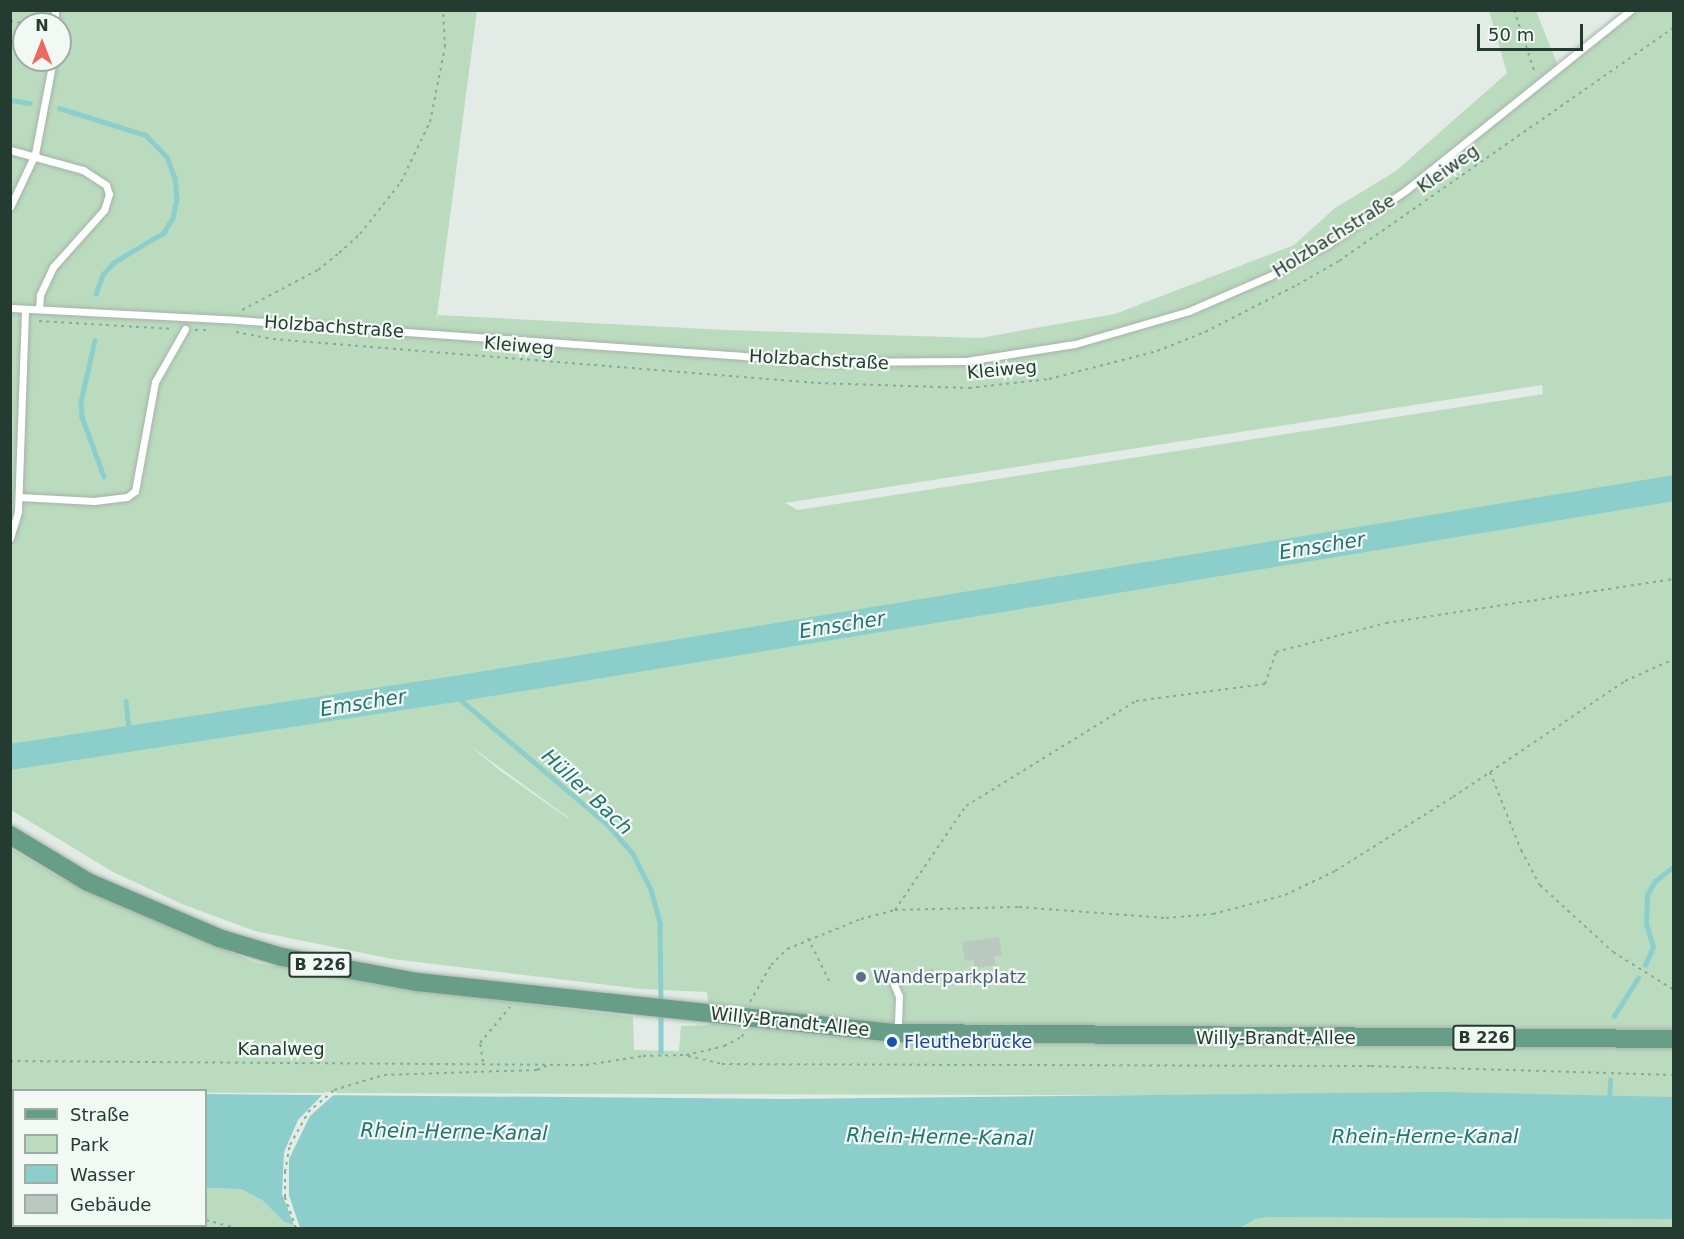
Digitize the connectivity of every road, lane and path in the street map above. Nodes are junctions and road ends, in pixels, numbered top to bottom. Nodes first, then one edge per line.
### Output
1 (443, 10) edge
2 (1514, 10) edge
3 (1630, 10) edge
4 (1674, 27) edge
5 (51, 72) edge
6 (1539, 82) junction
7 (10, 150) edge
8 (35, 154) junction
9 (10, 207) edge
10 (10, 308) edge
11 (39, 309) junction
12 (25, 312) junction
13 (237, 320) junction
14 (185, 329) dead end
15 (236, 332) dead end
16 (19, 497) junction
17 (10, 538) edge
18 (1674, 579) edge
19 (1674, 659) edge
20 (1490, 772) junction
21 (12, 840) edge
22 (895, 910) junction
23 (808, 938) junction
24 (893, 982) dead end
25 (830, 983) dead end
26 (1674, 990) edge
27 (518, 994) junction
28 (748, 1008) dead end
29 (746, 1025) dead end
30 (898, 1033) junction
31 (1674, 1039) edge
32 (686, 1055) junction
33 (10, 1061) edge
34 (484, 1063) junction
35 (550, 1064) junction
36 (1674, 1075) edge
37 (207, 1220) edge
38 (235, 1228) edge
39 (296, 1228) edge

1 - 13 path
2 - 6 path
3 - 6 lane, Holzbachstraße
4 - 15 path, Kleiweg
5 - 8 lane
6 - 13 lane, Holzbachstraße
7 - 8 lane
8 - 9 lane
8 - 11 lane
10 - 12 lane, Holzbachstraße
11 - 12 lane, Holzbachstraße
11 - 13 lane, Holzbachstraße
12 - 16 lane
14 - 16 lane
16 - 17 lane
18 - 22 path
19 - 20 path
20 - 22 path
20 - 26 path
21 - 27 main road, Willy-Brandt-Allee / B 226
22 - 23 path
23 - 25 path
23 - 28 path
24 - 30 lane
27 - 30 main road, Willy-Brandt-Allee / B 226
27 - 34 path
29 - 32 path
30 - 31 main road, Willy-Brandt-Allee / B 226
32 - 35 path, Kanalweg
32 - 36 path
33 - 34 path, Kanalweg
34 - 35 path, Kanalweg
35 - 39 path
37 - 38 path

